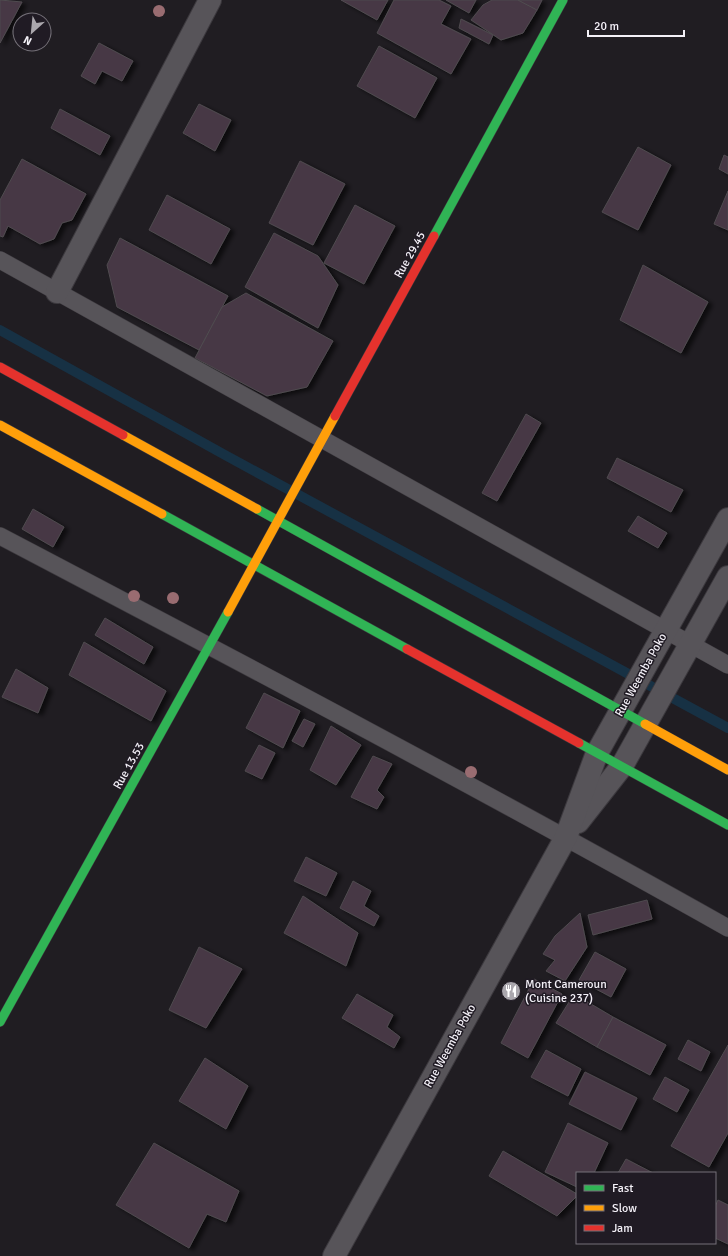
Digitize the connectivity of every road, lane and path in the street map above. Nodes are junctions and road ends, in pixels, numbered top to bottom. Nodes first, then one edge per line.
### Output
1 (210, 0) edge
2 (563, 0) edge
3 (0, 260) edge
4 (57, 292) junction
5 (0, 367) edge
6 (0, 425) edge
7 (322, 440) junction
8 (728, 518) edge
9 (277, 522) junction
10 (0, 536) edge
11 (254, 565) junction
12 (728, 577) edge
13 (666, 631) junction
14 (690, 644) junction
15 (209, 646) junction
16 (728, 665) edge
17 (620, 712) junction
18 (645, 725) junction
19 (597, 753) junction
20 (622, 766) junction
21 (728, 770) edge
22 (728, 825) edge
23 (566, 837) junction
24 (728, 928) edge
25 (0, 1022) edge
26 (334, 1256) edge

1 - 4 street
2 - 7 main road, Rue 29.45
3 - 4 lane
4 - 7 lane
5 - 9 main road
6 - 11 main road
7 - 9 main road, Rue 29.45
7 - 13 lane
8 - 13 street, Rue Weemba Poko
9 - 11 main road, Rue 13.53
9 - 17 main road
10 - 15 lane
11 - 15 main road, Rue 13.53
11 - 19 main road
12 - 14 street, Rue Weemba Poko
13 - 14 lane
13 - 17 street, Rue Weemba Poko
14 - 16 lane
14 - 18 street, Rue Weemba Poko
15 - 23 lane
15 - 25 main road, Rue 13.53
17 - 18 main road
17 - 19 street, Rue Weemba Poko
18 - 20 street, Rue Weemba Poko
18 - 21 main road
19 - 20 main road
19 - 23 street, Rue Weemba Poko
20 - 22 main road
20 - 23 street, Rue Weemba Poko
23 - 24 lane
23 - 26 street, Rue Weemba Poko

